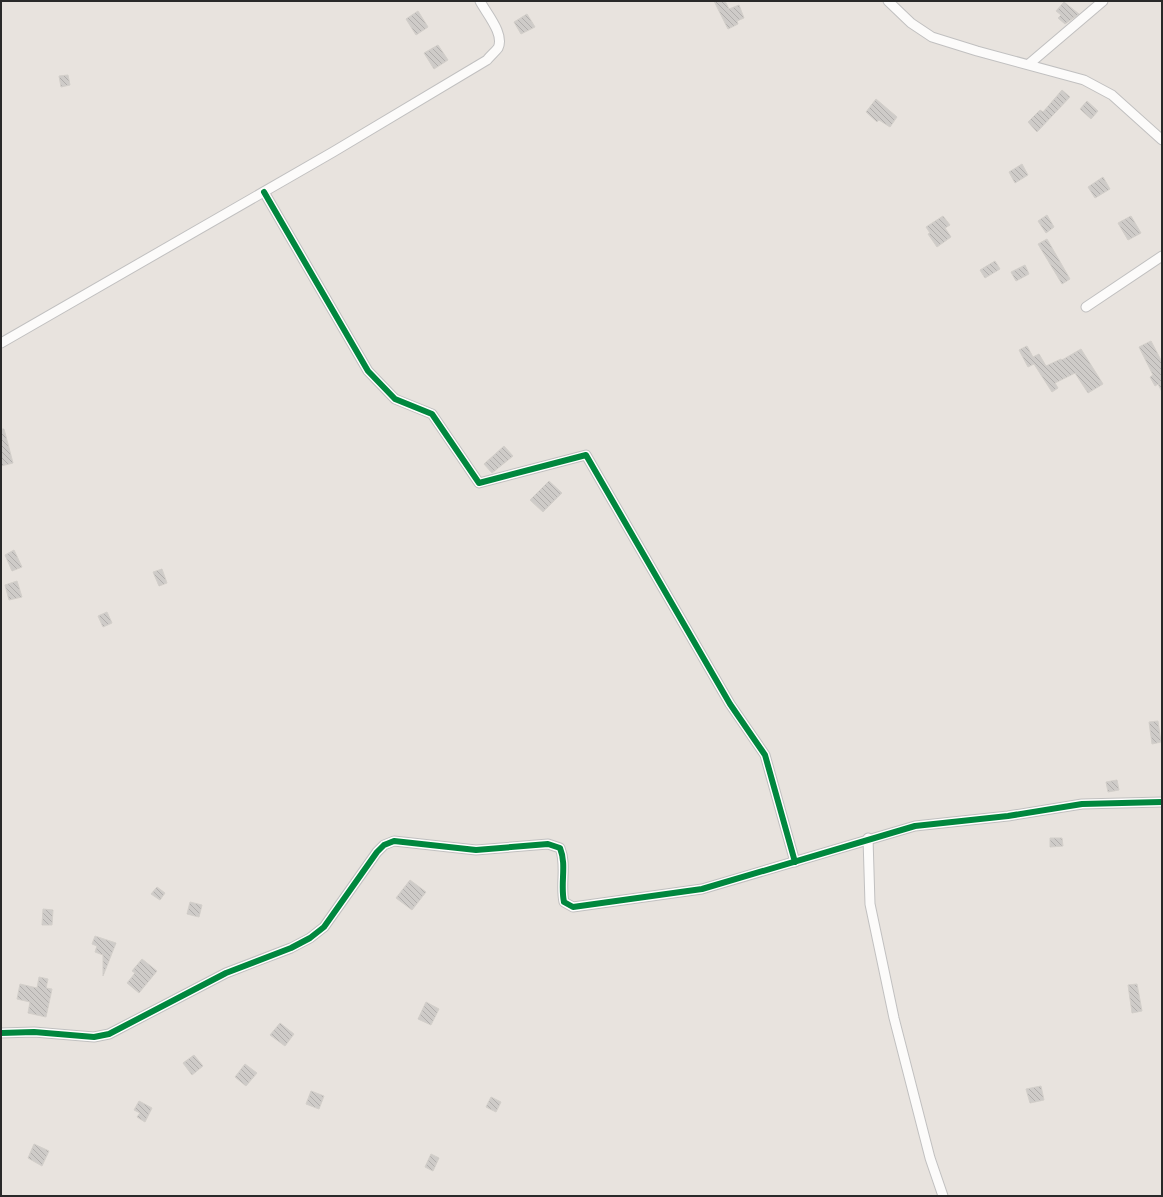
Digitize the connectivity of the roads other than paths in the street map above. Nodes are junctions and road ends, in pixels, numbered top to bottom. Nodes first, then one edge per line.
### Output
1 (480, 1) edge
2 (888, 1) edge
3 (1103, 1) edge
4 (1029, 64) junction
5 (1162, 140) edge
6 (264, 192) junction
7 (1162, 256) edge
8 (1086, 307) dead end
9 (1, 343) edge
10 (1162, 802) edge
11 (868, 838) junction
12 (795, 862) junction
13 (1, 1033) edge
14 (943, 1196) edge

1 - 6 street
2 - 4 street
3 - 4 street
4 - 5 street
6 - 9 street
6 - 12 street
7 - 8 street
10 - 11 street
11 - 12 street
11 - 14 street
12 - 13 street

